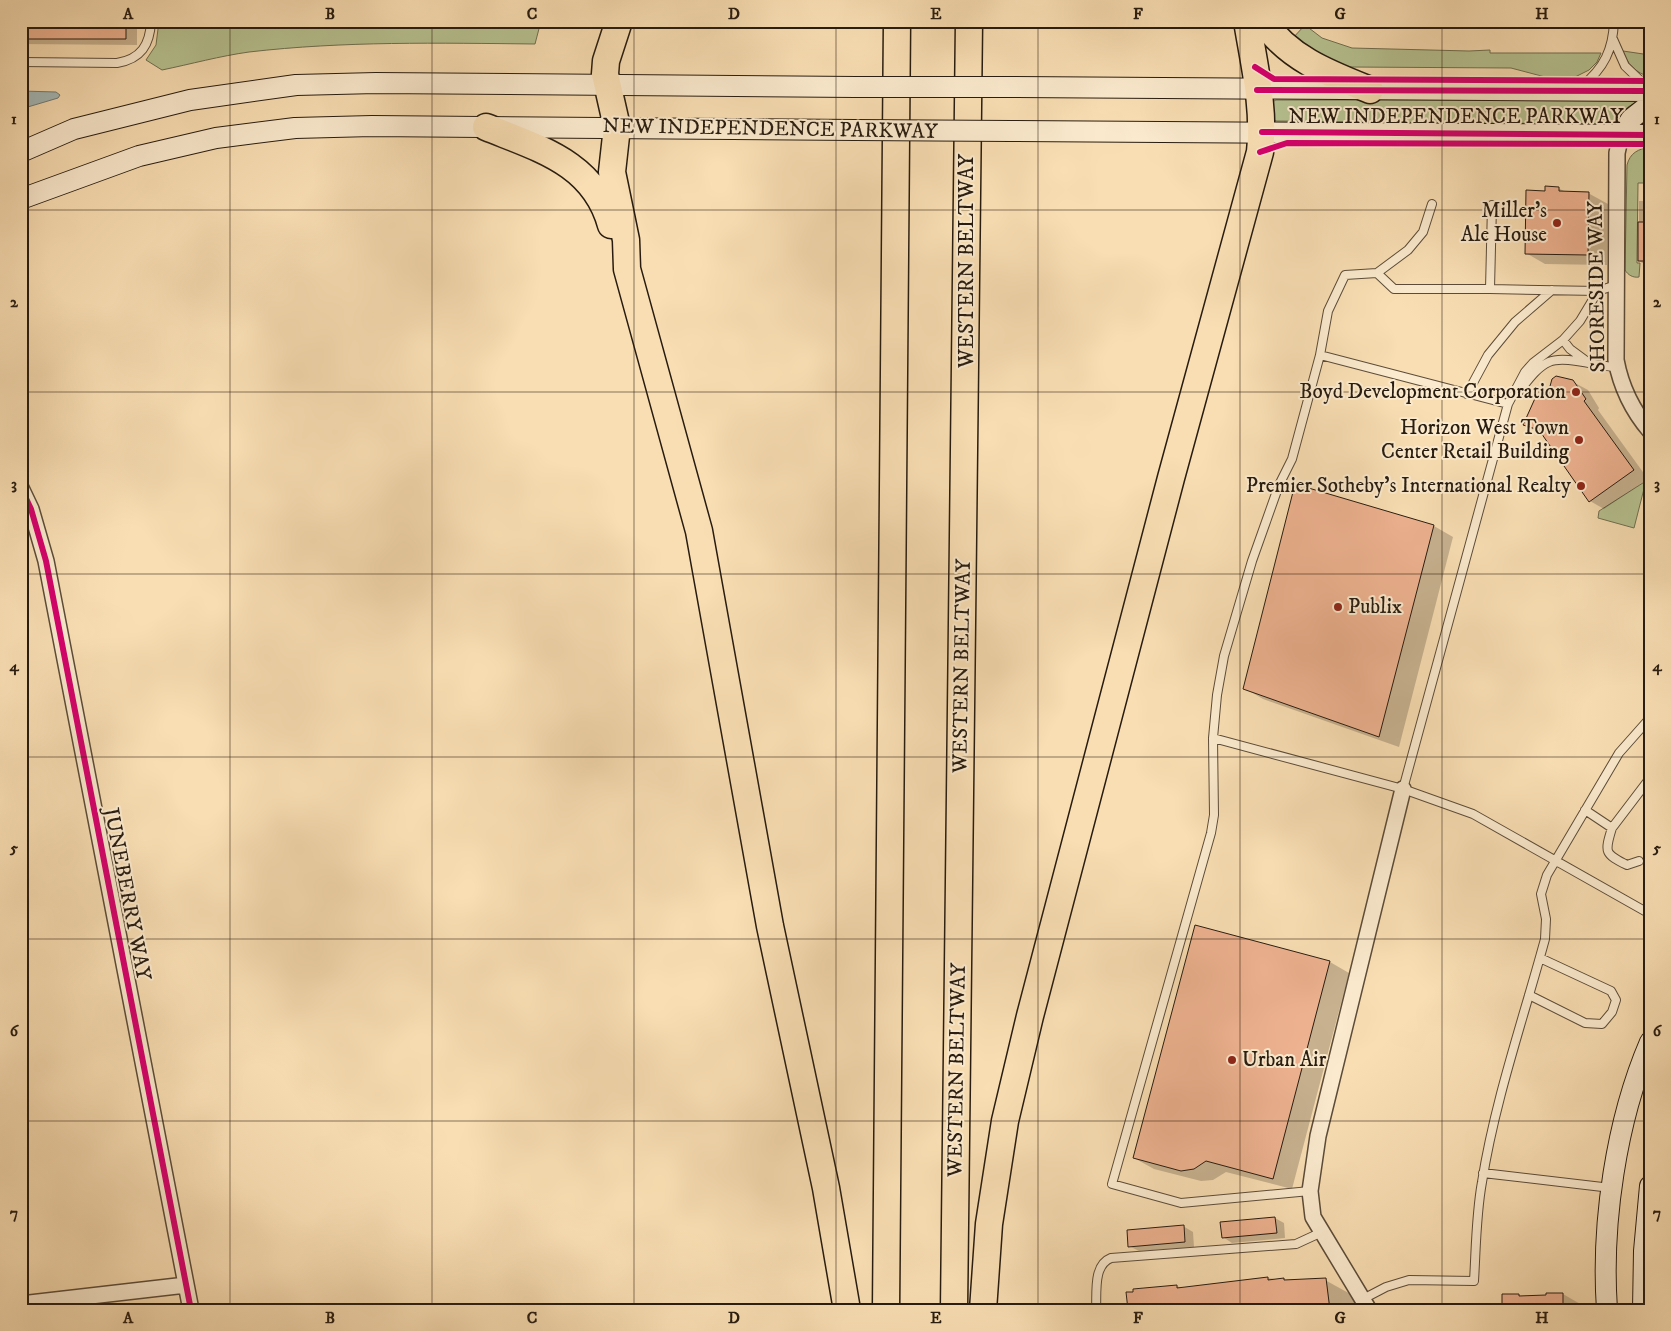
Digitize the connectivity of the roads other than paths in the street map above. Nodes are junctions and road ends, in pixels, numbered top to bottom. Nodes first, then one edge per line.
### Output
1 (151, 21) edge
2 (619, 21) edge
3 (897, 21) edge
4 (968, 21) edge
5 (1247, 21) edge
6 (1263, 21) edge
7 (1614, 21) edge
8 (1613, 39) junction
9 (21, 62) edge
10 (608, 86) junction
11 (1257, 90) junction
12 (1370, 90) junction
13 (1577, 90) junction
14 (1650, 90) edge
15 (1650, 104) edge
16 (486, 127) junction
17 (617, 127) junction
18 (1262, 132) junction
19 (1621, 135) junction
20 (1650, 135) edge
21 (21, 152) edge
22 (21, 200) edge
23 (1432, 204) dead end
24 (1492, 205) dead end
25 (628, 269) junction
26 (1377, 273) junction
27 (1616, 285) junction
28 (1490, 289) junction
29 (1552, 290) junction
30 (1598, 291) junction
31 (1563, 340) junction
32 (1320, 355) junction
33 (1589, 363) junction
34 (1617, 368) junction
35 (1467, 394) junction
36 (1508, 404) junction
37 (1650, 431) edge
38 (21, 488) edge
39 (1650, 718) edge
40 (1212, 738) junction
41 (1650, 778) edge
42 (1403, 788) junction
43 (1584, 810) junction
44 (1612, 828) junction
45 (1554, 860) junction
46 (1639, 861) dead end
47 (1650, 914) edge
48 (1540, 958) junction
49 (1529, 996) junction
50 (1650, 1042) edge
51 (1484, 1172) junction
52 (1650, 1186) edge
53 (1612, 1188) junction
54 (1310, 1191) junction
55 (1322, 1232) junction
56 (186, 1285) junction
57 (21, 1304) edge
58 (1366, 1304) edge
59 (190, 1310) edge
60 (847, 1310) edge
61 (886, 1310) edge
62 (954, 1310) edge
63 (983, 1310) edge
64 (1096, 1310) edge
65 (1607, 1310) edge
66 (1643, 1310) edge

1 - 9 lane
2 - 10 highway
3 - 61 highway
4 - 62 highway, WESTERN BELTWAY
5 - 11 highway
6 - 12 highway
7 - 8 lane
8 - 13 lane
8 - 14 lane
10 - 11 main road, NEW INDEPENDENCE PARKWAY, bridge
10 - 17 highway
10 - 21 main road, NEW INDEPENDENCE PARKWAY
11 - 12 main road, NEW INDEPENDENCE PARKWAY
11 - 18 highway
12 - 13 main road, NEW INDEPENDENCE PARKWAY
13 - 14 main road, NEW INDEPENDENCE PARKWAY
15 - 19 main road
16 - 17 main road, NEW INDEPENDENCE PARKWAY
16 - 22 main road, NEW INDEPENDENCE PARKWAY
16 - 25 highway
17 - 18 main road, NEW INDEPENDENCE PARKWAY, bridge
17 - 25 highway
18 - 19 main road, NEW INDEPENDENCE PARKWAY
18 - 63 highway
19 - 20 main road, NEW INDEPENDENCE PARKWAY
19 - 27 street, SHORESIDE WAY
23 - 26 lane
24 - 28 lane
25 - 60 highway
26 - 28 lane
26 - 32 lane
27 - 30 lane
27 - 34 street, SHORESIDE WAY
28 - 29 lane
29 - 30 lane
29 - 35 lane
30 - 31 lane
31 - 33 lane
31 - 36 lane
32 - 35 lane
32 - 40 lane
33 - 34 lane
33 - 36 lane
34 - 37 street, SHORESIDE WAY
35 - 36 lane
36 - 42 lane
38 - 56 street, JUNEBERRY WAY
39 - 43 lane
40 - 42 lane
40 - 54 lane
41 - 44 lane
42 - 45 lane
42 - 54 street
43 - 44 lane
43 - 45 lane
44 - 46 lane
45 - 47 lane
45 - 48 lane
48 - 49 lane
48 - 49 lane
49 - 51 lane
50 - 53 main road
51 - 53 lane
51 - 58 lane
52 - 66 main road
53 - 65 main road
54 - 55 street
55 - 58 street
55 - 64 lane
56 - 57 street
56 - 59 street, JUNEBERRY WAY

